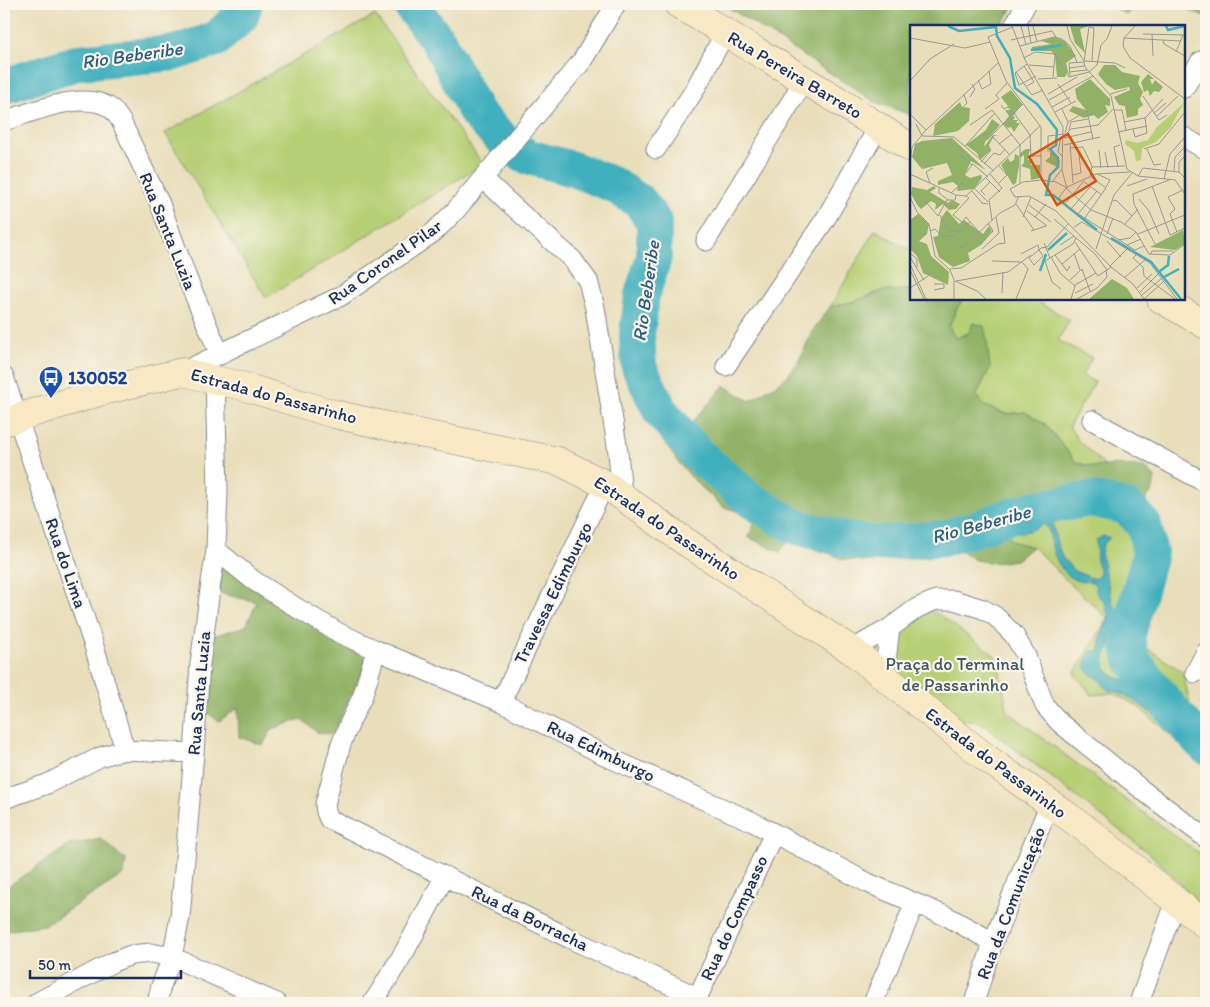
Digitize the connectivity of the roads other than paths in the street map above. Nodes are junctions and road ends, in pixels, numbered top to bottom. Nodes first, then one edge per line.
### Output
1 (616, 4) edge
2 (678, 4) edge
3 (1026, 4) edge
4 (1015, 25) edge
5 (725, 33) junction
6 (1206, 59) edge
7 (803, 80) junction
8 (1185, 86) edge
9 (4, 121) edge
10 (879, 126) junction
11 (1185, 138) edge
12 (910, 147) edge
13 (656, 149) dead end
14 (1206, 150) edge
15 (483, 178) junction
16 (706, 241) dead end
17 (1163, 300) edge
18 (1206, 325) edge
19 (726, 366) dead end
20 (217, 367) junction
21 (4, 377) edge
22 (11, 420) edge
23 (1092, 420) dead end
24 (1206, 483) edge
25 (614, 489) junction
26 (216, 550) junction
27 (890, 628) junction
28 (376, 650) junction
29 (851, 650) junction
30 (1206, 652) edge
31 (1195, 673) dead end
32 (884, 678) junction
33 (501, 702) junction
34 (125, 750) junction
35 (194, 753) junction
36 (4, 799) edge
37 (1050, 803) junction
38 (774, 833) junction
39 (1206, 838) edge
40 (445, 876) junction
41 (1176, 901) junction
42 (915, 903) junction
43 (1206, 925) edge
44 (993, 942) junction
45 (172, 957) junction
46 (696, 1000) edge
47 (36, 1003) edge
48 (157, 1003) edge
49 (277, 1003) edge
50 (372, 1003) edge
51 (873, 1003) edge
52 (974, 1003) edge
53 (1140, 1003) edge

1 - 15 street, Rua Coronel Pilar
2 - 5 street, Rua Pereira Barreto
3 - 4 street
5 - 7 street, Rua Pereira Barreto
5 - 13 street
6 - 8 street
7 - 10 street, Rua Pereira Barreto
7 - 16 street
9 - 20 street, Rua Santa Luzia
10 - 12 street, Rua Pereira Barreto
10 - 19 street
11 - 14 street
15 - 20 street, Rua Coronel Pilar
15 - 25 street
17 - 18 street
20 - 22 street, Estrada do Passarinho
20 - 25 street, Estrada do Passarinho
20 - 26 street, Rua Santa Luzia
21 - 22 street, Rua do Lima
22 - 34 street, Rua do Lima
23 - 24 street
25 - 29 street, Estrada do Passarinho
25 - 33 street, Travessa Edimburgo
26 - 28 street, Rua Edimburgo
26 - 35 street, Rua Santa Luzia
27 - 29 street
27 - 32 street
27 - 39 street
28 - 33 street, Rua Edimburgo
28 - 40 street, Rua da Borracha
29 - 32 street, Estrada do Passarinho
30 - 31 street
32 - 37 street, Estrada do Passarinho
33 - 38 street, Rua Edimburgo
34 - 35 street
34 - 36 street
35 - 45 street, Rua Santa Luzia
37 - 41 street, Estrada do Passarinho
37 - 44 street, Rua da Comunicação
38 - 42 street, Rua Edimburgo
38 - 46 street, Rua do Compasso
40 - 46 street, Rua da Borracha
40 - 50 street
41 - 43 street, Estrada do Passarinho
41 - 53 street
42 - 44 street, Rua Edimburgo
42 - 51 street
44 - 52 street, Rua da Comunicação
45 - 47 street
45 - 48 street, Rua Santa Luzia
45 - 49 street

